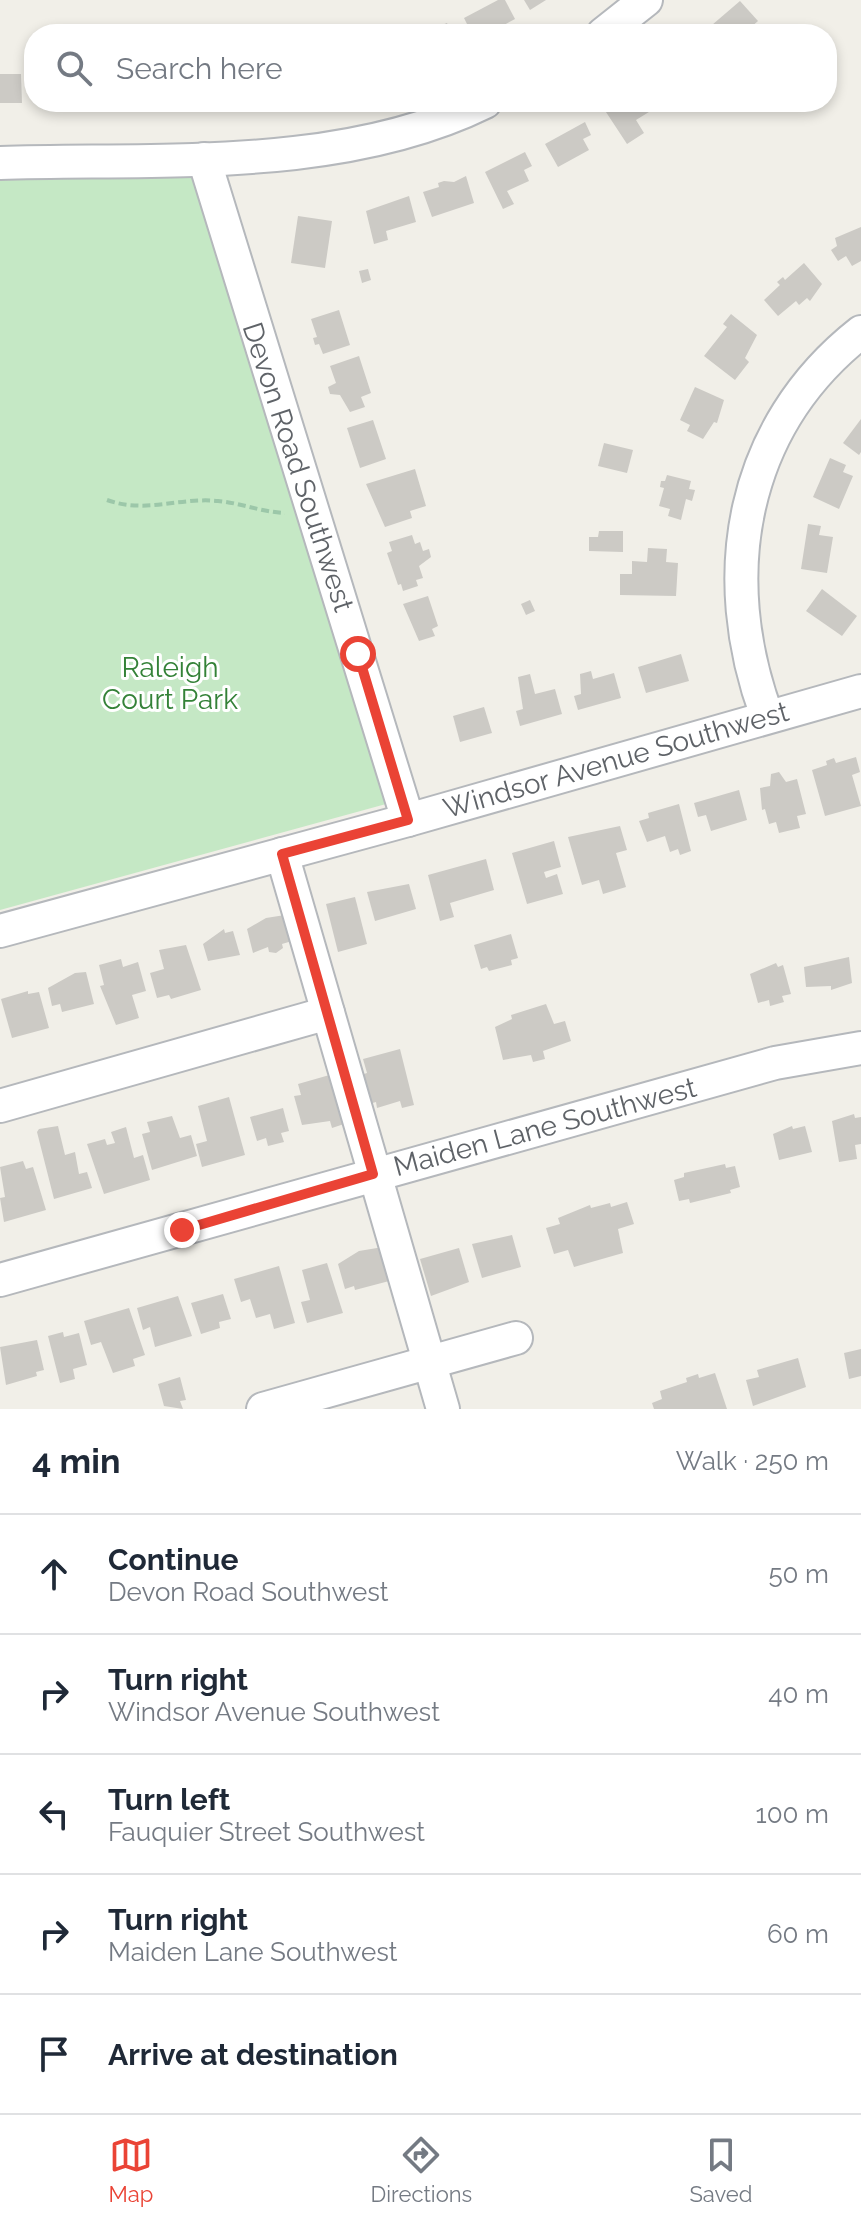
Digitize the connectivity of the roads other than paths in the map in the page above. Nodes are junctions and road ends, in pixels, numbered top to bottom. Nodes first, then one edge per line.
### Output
1 (646, 0) edge
2 (616, 24) edge
3 (460, 112) edge
4 (204, 159) junction
5 (0, 163) edge
6 (861, 332) edge
7 (861, 691) edge
8 (767, 716) junction
9 (408, 820) junction
10 (282, 854) junction
11 (0, 931) edge
12 (328, 1013) junction
13 (861, 1048) edge
14 (0, 1106) edge
15 (373, 1174) junction
16 (0, 1280) edge
17 (516, 1338) dead end
18 (429, 1361) junction
19 (263, 1409) edge
20 (443, 1409) edge

1 - 2 street
3 - 4 street
4 - 5 street
4 - 9 street, Devon Road Southwest
6 - 8 street
7 - 8 street, Windsor Avenue Southwest
8 - 9 street, Windsor Avenue Southwest
9 - 10 street, Windsor Avenue Southwest
10 - 11 street, Windsor Avenue Southwest
10 - 12 street
12 - 14 street
12 - 15 street
13 - 15 street, Maiden Lane Southwest
15 - 16 street, Maiden Lane Southwest
15 - 18 street
17 - 18 street
18 - 19 street
18 - 20 street

